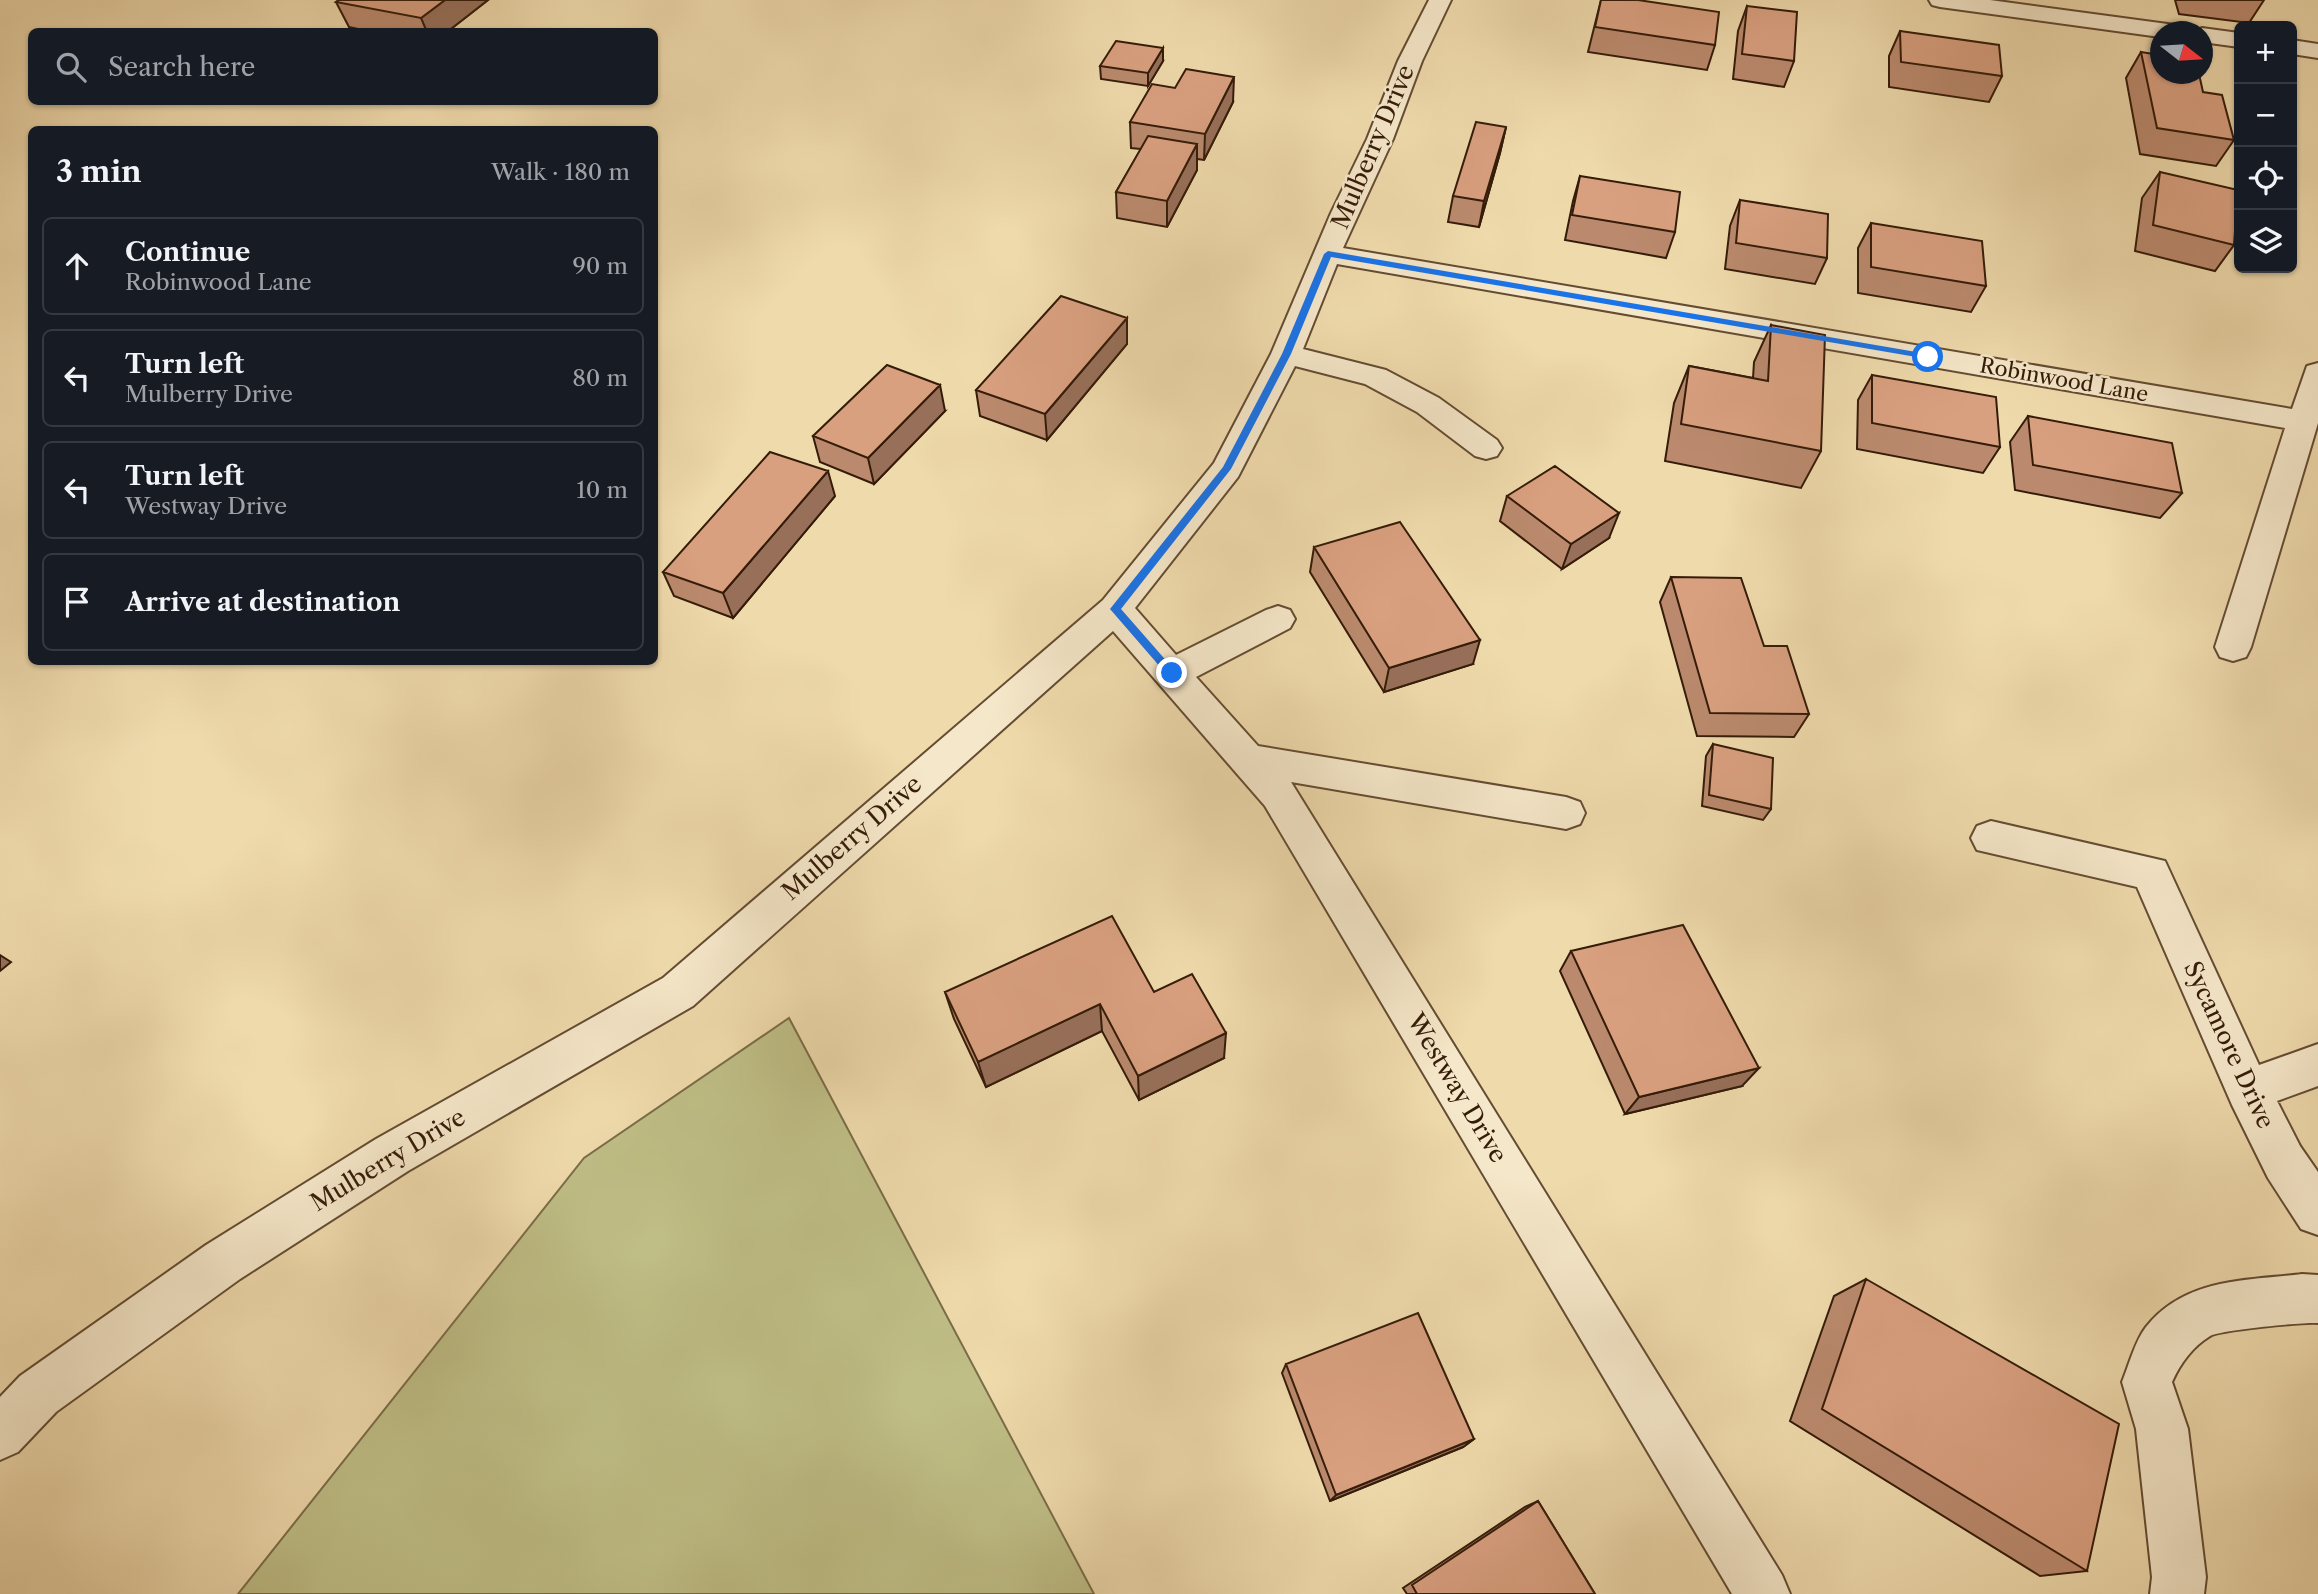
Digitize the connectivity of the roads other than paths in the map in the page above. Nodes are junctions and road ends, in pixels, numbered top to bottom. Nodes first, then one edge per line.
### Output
1 (1440, 0) edge
2 (1940, 0) edge
3 (2150, 29) edge
4 (2213, 36) edge
5 (2234, 39) edge
6 (2297, 48) edge
7 (2318, 51) edge
8 (1328, 254) junction
9 (1286, 354) junction
10 (2318, 373) edge
11 (2302, 421) junction
12 (1486, 448) dead end
13 (1115, 609) junction
14 (1278, 619) dead end
15 (2233, 647) dead end
16 (1172, 673) junction
17 (1247, 759) junction
18 (1566, 813) dead end
19 (1991, 838) dead end
20 (2318, 1065) edge
21 (2248, 1090) junction
22 (2318, 1212) edge
23 (2318, 1298) edge
24 (0, 1434) edge
25 (1763, 1594) edge
26 (2176, 1594) edge

1 - 8 street, Mulberry Drive
2 - 3 street
4 - 5 street
6 - 7 street
8 - 9 street, Mulberry Drive
8 - 11 street, Robinwood Lane
9 - 12 street
9 - 13 street, Mulberry Drive
10 - 11 street
11 - 15 street
13 - 16 street, Westway Drive
13 - 24 street, Mulberry Drive
14 - 16 street
16 - 17 street, Westway Drive
17 - 18 street
17 - 25 street, Westway Drive
19 - 21 street, Sycamore Drive
20 - 21 street
21 - 22 street, Sycamore Drive
23 - 26 street

